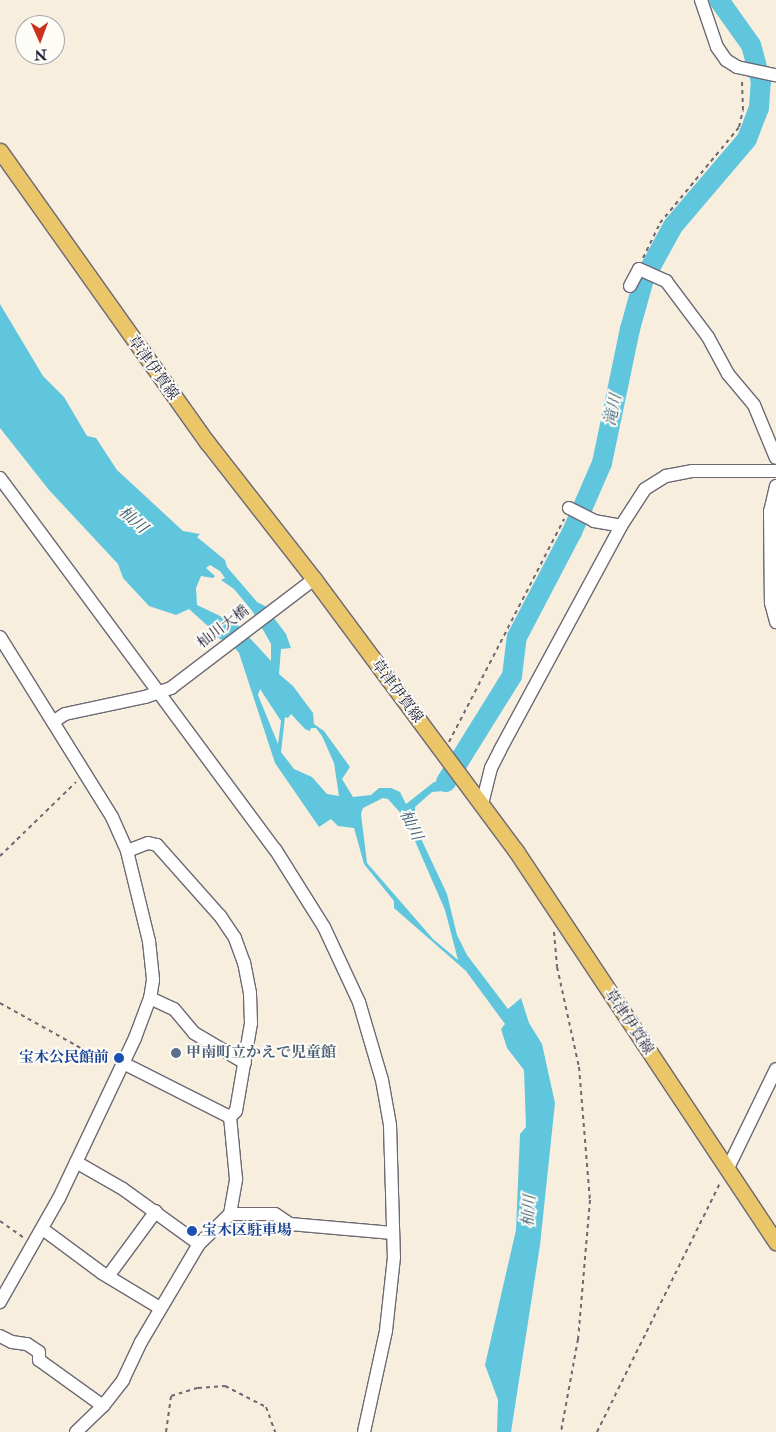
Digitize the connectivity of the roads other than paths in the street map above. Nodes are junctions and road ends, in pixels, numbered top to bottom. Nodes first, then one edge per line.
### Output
1 (701, 0) edge
2 (775, 75) edge
3 (0, 151) edge
4 (630, 286) dead end
5 (776, 458) edge
6 (776, 471) edge
7 (0, 478) edge
8 (776, 486) edge
9 (572, 509) road end
10 (621, 526) junction
11 (314, 579) junction
12 (773, 602) edge
13 (776, 622) edge
14 (0, 637) edge
15 (166, 691) junction
16 (53, 722) junction
17 (482, 804) junction
18 (127, 851) junction
19 (150, 998) junction
20 (246, 1063) junction
21 (121, 1067) junction
22 (776, 1070) edge
23 (230, 1117) junction
24 (76, 1162) junction
25 (727, 1170) junction
26 (156, 1211) junction
27 (230, 1214) junction
28 (393, 1232) junction
29 (48, 1233) dead end
30 (776, 1243) edge
31 (199, 1244) junction
32 (109, 1276) junction
33 (0, 1302) edge
34 (160, 1308) junction
35 (0, 1336) edge
36 (103, 1406) junction
37 (76, 1432) edge
38 (364, 1432) edge

1 - 2 street
3 - 11 main road, 草津伊賀線
4 - 5 street
6 - 10 street
7 - 15 street
8 - 12 street
9 - 10 street
10 - 17 street
11 - 15 street, 杣川大橋
11 - 17 main road, 草津伊賀線
12 - 13 street
14 - 16 street
15 - 16 street
15 - 28 street
16 - 18 street
17 - 25 main road, 草津伊賀線
18 - 19 street
18 - 20 street
19 - 20 street
19 - 21 street
20 - 23 street
21 - 23 street
21 - 24 street
22 - 25 street
23 - 27 street
24 - 26 street
24 - 33 street
25 - 30 main road, 草津伊賀線
26 - 31 street
26 - 32 street
27 - 28 street
27 - 31 street
28 - 38 street
29 - 32 street
31 - 34 street
32 - 34 street
34 - 36 street
35 - 36 street
36 - 37 street

